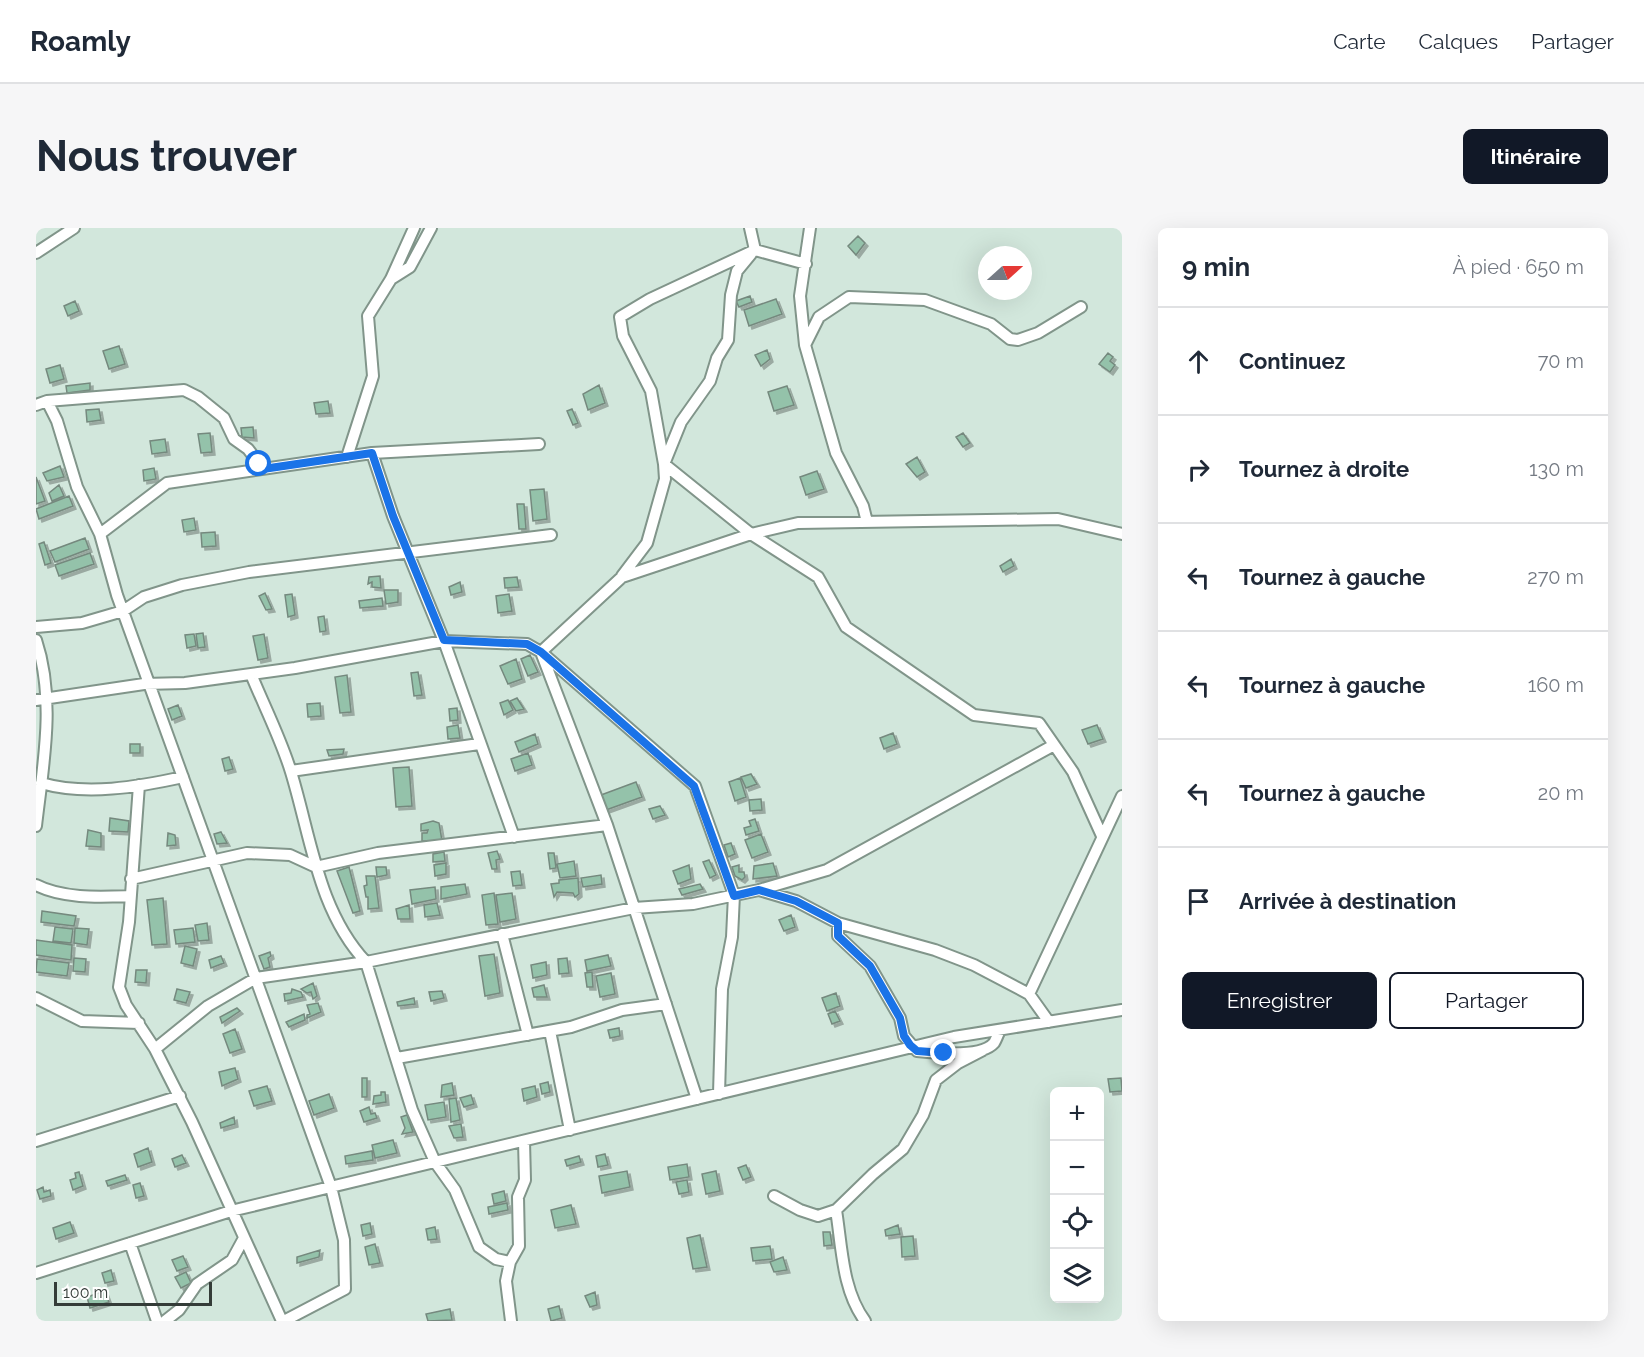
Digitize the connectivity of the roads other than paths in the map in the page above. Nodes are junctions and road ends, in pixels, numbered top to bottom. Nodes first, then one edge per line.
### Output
1 (74, 228) edge
2 (414, 228) edge
3 (431, 228) edge
4 (750, 228) edge
5 (810, 228) edge
6 (755, 250) junction
7 (36, 252) edge
8 (806, 264) junction
9 (391, 279) junction
10 (1081, 307) dead end
11 (805, 345) junction
12 (47, 401) junction
13 (36, 405) edge
14 (539, 444) dead end
15 (372, 453) junction
16 (347, 457) junction
17 (664, 464) junction
18 (263, 469) junction
19 (867, 522) junction
20 (100, 534) junction
21 (751, 534) junction
22 (1122, 534) edge
23 (551, 535) dead end
24 (408, 552) junction
25 (622, 576) junction
26 (123, 611) junction
27 (36, 627) edge
28 (36, 640) edge
29 (444, 640) junction
30 (541, 652) junction
31 (251, 674) junction
32 (149, 683) junction
33 (42, 700) edge
34 (479, 744) junction
35 (1054, 745) junction
36 (291, 771) junction
37 (183, 777) junction
38 (41, 783) junction
39 (139, 785) junction
40 (1122, 796) edge
41 (607, 825) junction
42 (36, 826) edge
43 (1102, 836) junction
44 (514, 837) junction
45 (212, 860) junction
46 (316, 867) junction
47 (131, 879) junction
48 (36, 885) edge
49 (759, 890) junction
50 (130, 896) junction
51 (734, 896) junction
52 (634, 908) junction
53 (838, 923) junction
54 (502, 934) junction
55 (366, 962) junction
56 (255, 978) junction
57 (1029, 994) junction
58 (36, 998) edge
59 (666, 1004) junction
60 (1122, 1010) edge
61 (1049, 1022) junction
62 (139, 1023) junction
63 (1000, 1030) junction
64 (550, 1031) junction
65 (528, 1035) junction
66 (912, 1047) junction
67 (155, 1049) junction
68 (983, 1050) junction
69 (397, 1058) junction
70 (719, 1094) junction
71 (180, 1096) junction
72 (697, 1099) junction
73 (570, 1130) junction
74 (36, 1141) edge
75 (524, 1141) junction
76 (435, 1162) junction
77 (331, 1187) junction
78 (774, 1196) dead end
79 (836, 1210) junction
80 (231, 1211) junction
81 (244, 1238) junction
82 (130, 1243) junction
83 (510, 1262) junction
84 (36, 1273) edge
85 (157, 1321) edge
86 (165, 1321) edge
87 (283, 1321) edge
88 (511, 1321) edge
89 (865, 1321) edge

1 - 7 street
2 - 9 street
3 - 9 street
4 - 6 street
5 - 8 street
6 - 8 street
6 - 17 street
6 - 17 street
8 - 11 street
9 - 16 street
10 - 11 street
11 - 19 street
12 - 13 street
12 - 18 street
12 - 20 street
14 - 15 street
15 - 16 street
15 - 24 street
16 - 18 street
17 - 21 street
17 - 25 street
18 - 20 street
19 - 21 street
19 - 22 street
20 - 26 street
21 - 25 street
21 - 35 street
23 - 24 street
24 - 26 street
24 - 29 street
25 - 30 street
26 - 27 street
26 - 32 street
28 - 33 street
29 - 30 street
29 - 31 street
29 - 34 street
30 - 41 street
30 - 51 street
31 - 32 street
31 - 36 street
32 - 33 street
32 - 37 street
33 - 38 street
34 - 36 street
34 - 44 street
35 - 43 street
35 - 49 street
36 - 46 street
37 - 39 street
37 - 45 street
38 - 39 street
38 - 42 street
39 - 47 street
40 - 43 street
41 - 44 street
41 - 52 street
43 - 57 street
44 - 46 street
45 - 46 street
45 - 47 street
45 - 56 street
46 - 55 street
47 - 50 street
48 - 50 street
49 - 51 street
49 - 53 street
50 - 62 street
51 - 52 street
51 - 70 street
52 - 54 street
52 - 59 street
53 - 57 street
53 - 66 street
54 - 55 street
54 - 65 street
55 - 56 street
55 - 69 street
56 - 67 street
56 - 77 street
57 - 61 street
58 - 62 street
59 - 64 street
59 - 72 street
60 - 61 street
61 - 63 street
62 - 67 street
63 - 66 street
63 - 68 street
64 - 65 street
64 - 73 street
65 - 69 street
66 - 68 street
66 - 70 street
67 - 71 street
68 - 79 street
69 - 76 street
70 - 72 street
71 - 74 street
71 - 80 street
72 - 73 street
73 - 75 street
75 - 76 street
75 - 83 street
76 - 77 street
76 - 83 street
77 - 80 street
77 - 87 street
78 - 79 street
79 - 89 street
80 - 81 street
80 - 82 street
81 - 86 street
81 - 87 street
82 - 84 street
82 - 85 street
83 - 88 street

